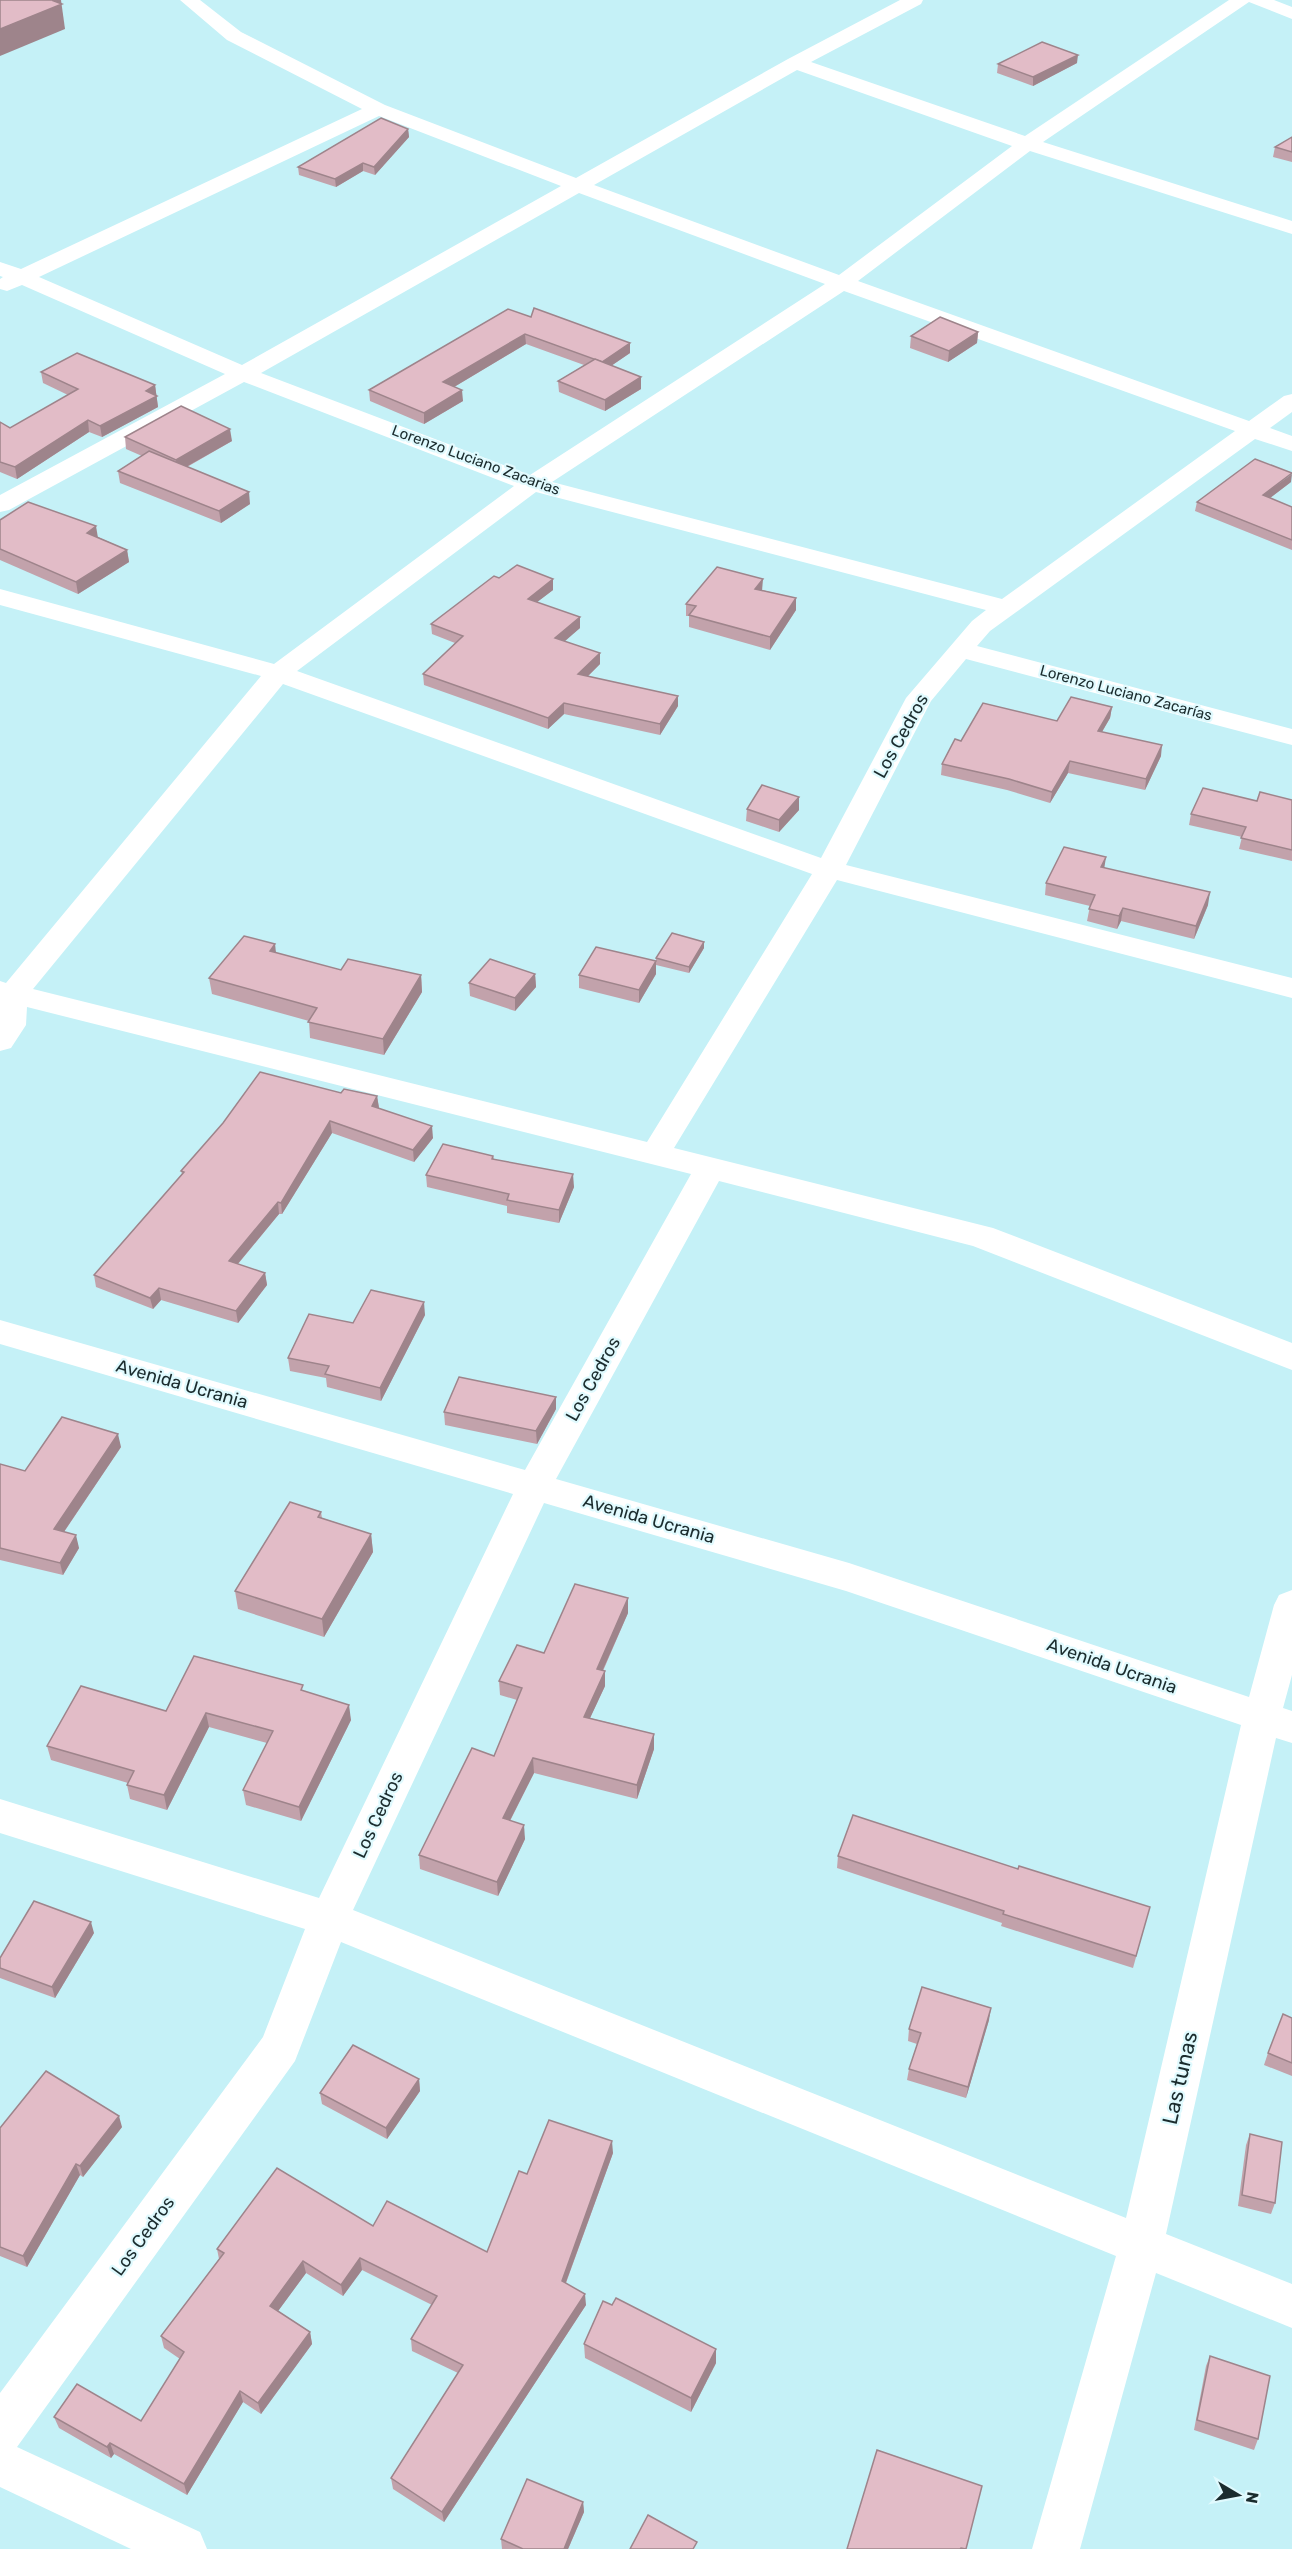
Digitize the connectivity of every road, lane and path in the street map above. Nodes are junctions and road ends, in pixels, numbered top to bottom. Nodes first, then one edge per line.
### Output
1 (189, 0) edge
2 (914, 0) edge
3 (1241, 0) edge
4 (1257, 0) edge
5 (1292, 13) edge
6 (795, 63) junction
7 (378, 109) junction
8 (1027, 144) junction
9 (579, 186) junction
10 (1292, 228) edge
11 (6, 278) edge
12 (842, 283) junction
13 (243, 374) junction
14 (1292, 401) edge
15 (1252, 430) junction
16 (1292, 444) edge
17 (532, 484) junction
18 (0, 505) edge
19 (0, 597) edge
20 (1006, 608) junction
21 (961, 650) junction
22 (278, 673) junction
23 (1287, 729) edge
24 (829, 869) junction
25 (1292, 988) edge
26 (4, 996) edge
27 (0, 1041) edge
28 (655, 1154) junction
29 (710, 1168) junction
30 (0, 1332) edge
31 (1292, 1357) edge
32 (535, 1485) junction
33 (1292, 1605) edge
34 (1277, 1722) edge
35 (0, 1816) edge
36 (329, 1919) junction
37 (1132, 2242) junction
38 (1292, 2306) edge
39 (0, 2431) edge
40 (0, 2463) edge
41 (183, 2549) edge
42 (1056, 2549) edge

1 - 7 street
2 - 6 street
3 - 8 street
4 - 5 street
6 - 8 street
6 - 9 street
7 - 9 street
7 - 11 street
8 - 10 street
8 - 12 street
9 - 12 street
9 - 13 street
11 - 13 street, Lorenzo Luciano Zacarias
12 - 15 street
12 - 17 street
13 - 17 street, Lorenzo Luciano Zacarias
13 - 18 street
14 - 15 street, Los Cedros
15 - 16 street
15 - 20 street, Los Cedros
17 - 20 street, Lorenzo Luciano Zacarias
17 - 22 street
19 - 22 street
20 - 21 street, Los Cedros
21 - 23 street, Lorenzo Luciano Zacarías
21 - 24 street, Los Cedros
22 - 24 street
22 - 26 street
24 - 25 street
24 - 28 street, Los Cedros
26 - 27 street
26 - 28 street
28 - 29 street
29 - 31 street
29 - 32 street, Los Cedros
30 - 32 street, Avenida Ucrania
32 - 34 street, Avenida Ucrania
32 - 36 street, Los Cedros
33 - 34 street, Las tunas
34 - 37 street, Las tunas
35 - 36 street
36 - 37 street
36 - 39 street, Los Cedros
37 - 38 street
37 - 42 street, Las tunas
40 - 41 street

